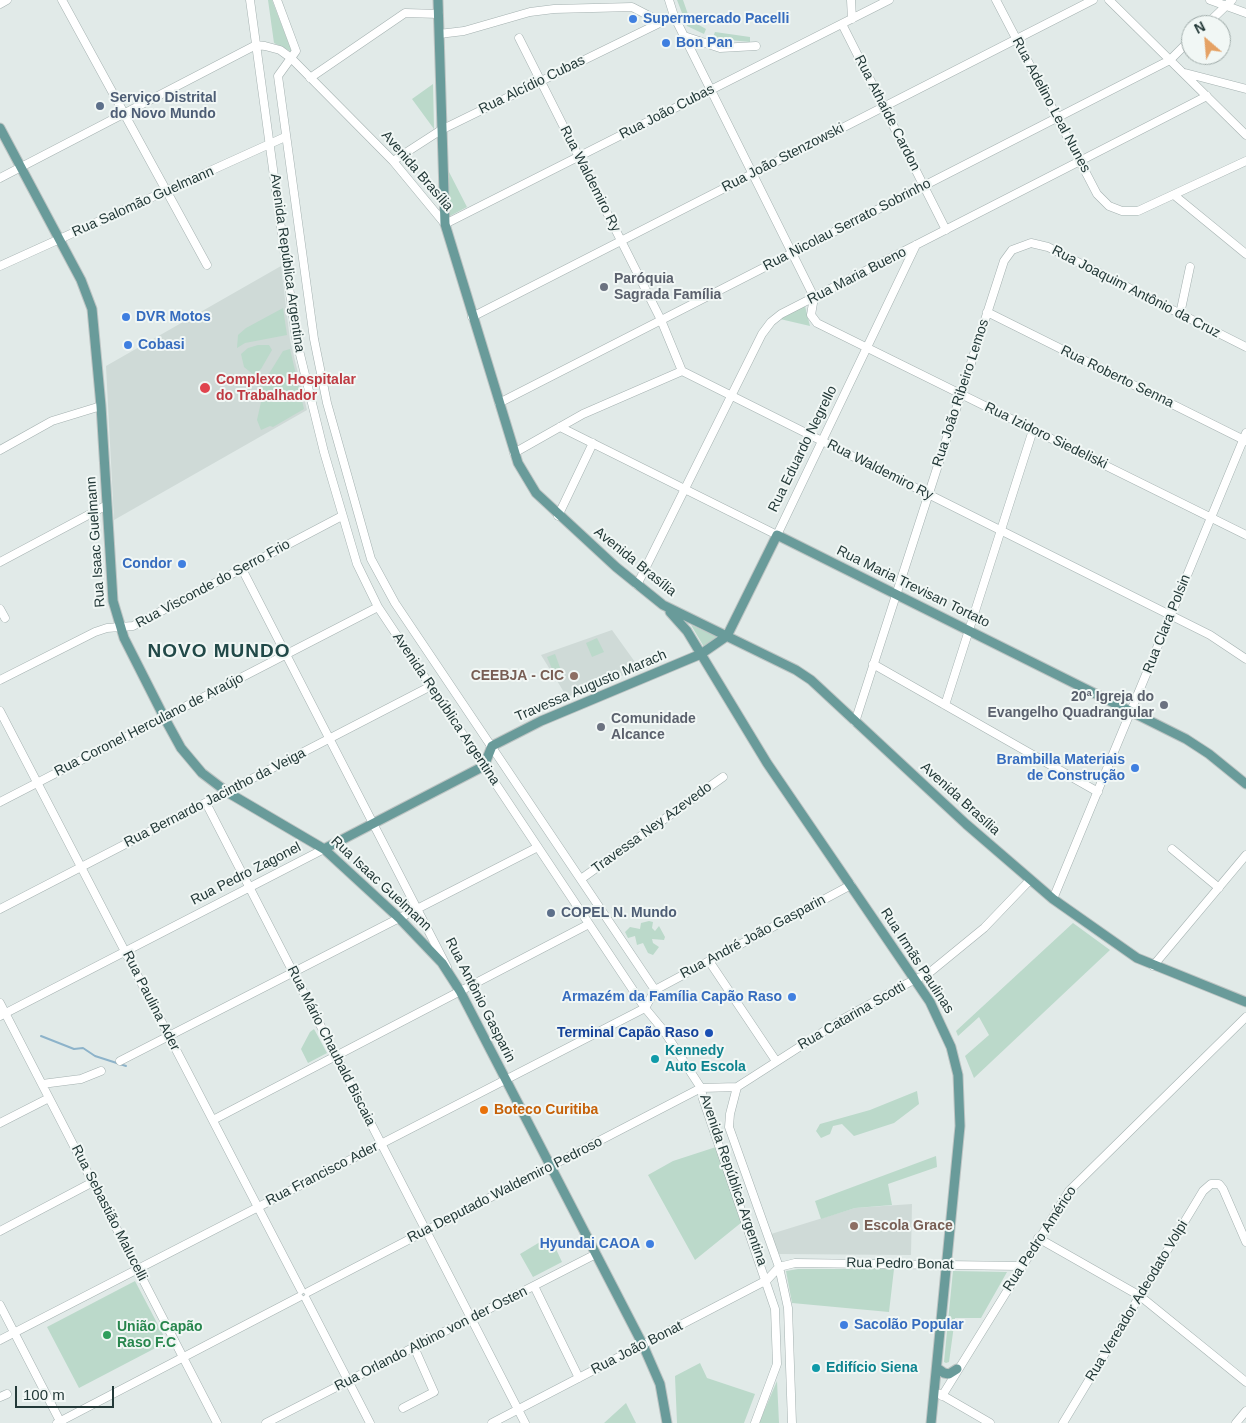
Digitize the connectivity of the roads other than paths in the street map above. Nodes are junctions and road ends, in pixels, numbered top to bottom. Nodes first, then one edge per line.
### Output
1 (7, 0) edge
2 (62, 0) edge
3 (250, 0) edge
4 (277, 0) edge
5 (438, 0) edge
6 (670, 0) edge
7 (851, 0) edge
8 (889, 0) edge
9 (996, 0) edge
10 (1093, 0) edge
11 (1109, 0) edge
12 (1210, 0) edge
13 (1232, 0) edge
14 (0, 4) edge
15 (1225, 7) junction
16 (1246, 13) edge
17 (439, 14) junction
18 (1217, 15) edge
19 (674, 16) junction
20 (852, 19) junction
21 (661, 22) junction
22 (842, 24) junction
23 (439, 34) junction
24 (684, 36) junction
25 (519, 38) dead end
26 (1016, 39) junction
27 (256, 45) junction
28 (756, 46) dead end
29 (1181, 49) edge
30 (291, 58) junction
31 (1170, 60) junction
32 (1183, 73) junction
33 (310, 78) junction
34 (541, 81) junction
35 (1246, 89) edge
36 (711, 90) junction
37 (1207, 96) junction
38 (884, 107) junction
39 (124, 114) junction
40 (1057, 117) junction
41 (0, 128) edge
42 (441, 130) junction
43 (1246, 134) edge
44 (285, 137) junction
45 (270, 144) junction
46 (578, 156) junction
47 (393, 161) junction
48 (1080, 161) junction
49 (1246, 161) edge
50 (21, 168) junction
51 (753, 174) junction
52 (0, 178) edge
53 (923, 186) junction
54 (167, 191) junction
55 (1174, 195) junction
56 (445, 224) junction
57 (946, 230) junction
58 (59, 240) junction
59 (621, 241) junction
60 (1024, 244) joint
61 (916, 245) junction
62 (792, 253) junction
63 (1246, 254) edge
64 (207, 265) dead end
65 (0, 266) edge
66 (1190, 268) dead end
67 (814, 297) junction
68 (988, 312) junction
69 (1180, 314) junction
70 (472, 317) junction
71 (660, 320) junction
72 (1246, 347) edge
73 (867, 348) junction
74 (682, 371) junction
75 (961, 394) junction
76 (732, 396) junction
77 (499, 403) junction
78 (101, 406) junction
79 (560, 427) junction
80 (1033, 430) junction
81 (1245, 438) edge
82 (822, 441) junction
83 (593, 443) junction
84 (0, 450) edge
85 (514, 453) junction
86 (685, 489) junction
87 (928, 494) junction
88 (107, 505) junction
89 (342, 516) junction
90 (558, 516) junction
91 (1211, 518) junction
92 (1001, 530) junction
93 (777, 535) junction
94 (1246, 535) edge
95 (0, 562) edge
96 (242, 569) junction
97 (637, 585) junction
98 (896, 594) junction
99 (663, 605) junction
100 (378, 607) junction
101 (0, 609) edge
102 (1171, 615) junction
103 (5, 618) dead end
104 (120, 627) junction
105 (969, 631) junction
106 (727, 636) junction
107 (286, 654) junction
108 (701, 654) junction
109 (1246, 659) edge
110 (873, 664) junction
111 (0, 680) edge
112 (431, 686) junction
113 (945, 705) junction
114 (0, 711) edge
115 (1131, 711) junction
116 (164, 717) junction
117 (855, 722) junction
118 (330, 739) junction
119 (492, 746) junction
120 (484, 766) junction
121 (723, 777) dead end
122 (37, 782) junction
123 (1246, 784) edge
124 (227, 792) junction
125 (1098, 792) junction
126 (0, 802) edge
127 (206, 803) junction
128 (374, 823) junction
129 (538, 847) junction
130 (324, 849) junction
131 (1172, 849) dead end
132 (1246, 855) edge
133 (81, 868) junction
134 (581, 879) junction
135 (1030, 880) junction
136 (851, 885) junction
137 (250, 887) junction
138 (1218, 888) junction
139 (1053, 899) junction
140 (418, 909) junction
141 (0, 910) edge
142 (399, 918) junction
143 (589, 924) junction
144 (125, 951) junction
145 (709, 961) junction
146 (1153, 966) junction
147 (293, 972) junction
148 (915, 980) junction
149 (455, 981) junction
150 (655, 990) junction
151 (460, 991) junction
152 (1246, 1002) edge
153 (0, 1003) edge
154 (645, 1008) junction
155 (3, 1014) edge
156 (1246, 1017) edge
157 (169, 1036) junction
158 (336, 1056) junction
159 (120, 1061) dead end
160 (776, 1061) junction
161 (101, 1071) dead end
162 (506, 1079) junction
163 (42, 1084) junction
164 (737, 1087) junction
165 (702, 1088) junction
166 (49, 1098) junction
167 (213, 1120) junction
168 (0, 1124) edge
169 (381, 1143) junction
170 (551, 1166) junction
171 (93, 1182) junction
172 (258, 1207) junction
173 (0, 1231) edge
174 (426, 1231) junction
175 (1038, 1238) junction
176 (1246, 1242) edge
177 (596, 1254) junction
178 (946, 1265) junction
179 (1021, 1266) junction
180 (779, 1267) junction
181 (138, 1269) junction
182 (767, 1280) junction
183 (534, 1286) junction
184 (303, 1295) junction
185 (1140, 1296) junction
186 (0, 1305) edge
187 (471, 1318) junction
188 (14, 1333) junction
189 (0, 1340) edge
190 (643, 1345) junction
191 (414, 1347) junction
192 (183, 1357) junction
193 (937, 1368) junction
194 (957, 1369) junction
195 (579, 1378) junction
196 (348, 1381) junction
197 (1246, 1382) edge
198 (935, 1386) junction
199 (942, 1396) junction
200 (403, 1408) dead end
201 (518, 1409) junction
202 (1246, 1410) edge
203 (59, 1422) edge
204 (217, 1423) edge
205 (266, 1423) edge
206 (370, 1423) edge
207 (492, 1423) edge
208 (525, 1423) edge
209 (667, 1423) edge
210 (755, 1423) edge
211 (792, 1423) edge
212 (931, 1423) edge
213 (990, 1423) edge
214 (1063, 1423) edge
215 (1236, 1423) edge

1 - 14 street
2 - 39 street
3 - 27 street, Avenida República Argentina
4 - 30 street
5 - 17 main road
6 - 19 street
7 - 20 street
8 - 20 street, Rua João Cubas
9 - 26 street, Rua Adelino Leal Nunes
10 - 26 street, Rua João Stenzowski
11 - 31 street
12 - 15 street
13 - 15 street
15 - 16 street
15 - 18 street
17 - 23 main road
17 - 33 street
19 - 21 street, Rua Alcídio Cubas
19 - 24 street
20 - 22 street, Rua João Cubas
21 - 23 street
21 - 34 street, Rua Alcídio Cubas
22 - 36 street, Rua João Cubas
22 - 38 street, Rua Athaíde Cardon
23 - 42 main road
24 - 28 street
24 - 36 street
25 - 34 street, Rua Waldemiro Ry
26 - 38 street, Rua João Stenzowski
26 - 40 street, Rua Adelino Leal Nunes
27 - 30 street, Avenida Brasília
27 - 39 street
27 - 45 street, Avenida República Argentina
29 - 31 street, Rua Nicolau Serrato Sobrinho
30 - 33 street, Avenida Brasília
30 - 44 street, Avenida República Argentina
31 - 32 street
31 - 40 street, Rua Nicolau Serrato Sobrinho
32 - 35 street
32 - 37 street
33 - 47 street, Avenida Brasília
34 - 42 street, Rua Alcídio Cubas
34 - 46 street, Rua Waldemiro Ry
36 - 46 street, Rua João Cubas
36 - 51 street
37 - 43 street
37 - 48 street, Rua Maria Bueno
38 - 51 street, Rua João Stenzowski
38 - 53 street, Rua Athaíde Cardon
39 - 50 street
39 - 54 street
40 - 48 street, Rua Adelino Leal Nunes
40 - 53 street, Rua Nicolau Serrato Sobrinho
41 - 50 main road, Rua Isaac Guelmann
42 - 47 street, Rua Alcídio Cubas
42 - 56 main road
44 - 45 street, Rua Salomão Guelmann
44 - 119 street, Avenida República Argentina
45 - 54 street, Rua Salomão Guelmann
45 - 89 street, Avenida República Argentina
46 - 56 street, Rua João Cubas
46 - 59 street, Rua Waldemiro Ry
47 - 56 street, Avenida Brasília
48 - 55 street, Rua Adelino Leal Nunes
48 - 57 street, Rua Maria Bueno
49 - 55 street
50 - 52 street
50 - 58 main road, Rua Isaac Guelmann
51 - 59 street, Rua João Stenzowski
51 - 62 street
53 - 57 street, Rua Athaíde Cardon
53 - 62 street, Rua Nicolau Serrato Sobrinho
54 - 58 street, Rua Salomão Guelmann
54 - 64 street
55 - 63 street
56 - 70 main road, Avenida Brasília
57 - 61 street, Rua Maria Bueno
58 - 65 street, Rua Salomão Guelmann
58 - 78 main road, Rua Isaac Guelmann
59 - 70 street, Rua João Stenzowski
59 - 71 street, Rua Waldemiro Ry
60 - 68 street, Rua João Ribeiro Lemos
60 - 69 street, Rua Joaquim Antônio da Cruz
61 - 67 street, Rua Maria Bueno
61 - 73 street, Rua Eduardo Negrello
62 - 67 street
62 - 71 street, Rua Nicolau Serrato Sobrinho
66 - 69 street
67 - 73 street, Rua Izidoro Siedeliski
67 - 76 street, Rua Maria Bueno
68 - 75 street, Rua João Ribeiro Lemos
68 - 81 street, Rua Roberto Senna
69 - 72 street, Rua Joaquim Antônio da Cruz
70 - 77 main road, Avenida Brasília
71 - 74 street, Rua Waldemiro Ry
71 - 77 street, Rua Nicolau Serrato Sobrinho
73 - 75 street, Rua Izidoro Siedeliski
73 - 82 street, Rua Eduardo Negrello
74 - 76 street, Rua Waldemiro Ry
74 - 79 street
75 - 80 street, Rua Izidoro Siedeliski
75 - 87 street, Rua João Ribeiro Lemos
76 - 82 street, Rua Waldemiro Ry
76 - 86 street, Rua Maria Bueno
77 - 85 main road, Avenida Brasília
78 - 84 street
78 - 88 main road, Rua Isaac Guelmann
79 - 83 street, Rua Maria Trevisan Tortato
79 - 85 street
80 - 91 street, Rua Izidoro Siedeliski
80 - 92 street
81 - 91 street, Rua Clara Polsin
82 - 87 street, Rua Waldemiro Ry
82 - 93 street, Rua Eduardo Negrello
83 - 86 street, Rua Maria Trevisan Tortato
83 - 90 street
85 - 90 main road, Avenida Brasília
86 - 93 street, Rua Maria Trevisan Tortato
86 - 97 street, Rua Maria Bueno
87 - 92 street, Rua Waldemiro Ry
87 - 98 street, Rua João Ribeiro Lemos
88 - 95 street
88 - 104 main road, Rua Isaac Guelmann
89 - 96 street, Rua Visconde do Serro Frio
89 - 100 street, Avenida República Argentina
90 - 97 main road, Avenida Brasília
91 - 94 street, Rua Izidoro Siedeliski
91 - 102 street, Rua Clara Polsin
92 - 102 street, Rua Waldemiro Ry
92 - 105 street
93 - 98 main road, Rua Maria Trevisan Tortato
93 - 106 main road, Rua Eduardo Negrello
96 - 104 street, Rua Visconde do Serro Frio
96 - 107 street, Rua Antônio Gasparin
97 - 99 main road, Avenida Brasília
98 - 105 main road, Rua Maria Trevisan Tortato
98 - 110 street, Rua João Ribeiro Lemos
99 - 106 main road, Avenida Brasília
99 - 108 main road, Rua Irmãs Paulinas
100 - 107 street, Rua Coronel Herculano de Araújo
100 - 112 street, Avenida República Argentina
101 - 103 street
102 - 109 street, Rua Waldemiro Ry
102 - 115 street, Rua Clara Polsin
104 - 111 street, Rua Visconde do Serro Frio
104 - 116 main road, Rua Isaac Guelmann
105 - 113 street
105 - 115 main road, Rua Maria Trevisan Tortato
106 - 108 main road, Rua Eduardo Negrello
106 - 117 main road, Avenida Brasília
107 - 116 street, Rua Coronel Herculano de Araújo
107 - 118 street, Rua Antônio Gasparin
108 - 119 main road, Travessa Augusto Marach
108 - 136 main road, Rua Irmãs Paulinas
110 - 113 street
110 - 117 street, Rua João Ribeiro Lemos
112 - 118 street, Rua Bernardo Jacintho da Veiga
112 - 120 street, Avenida República Argentina
113 - 125 street
114 - 122 street, Rua Paulina Ader
115 - 123 main road, Rua Maria Trevisan Tortato
115 - 125 street, Rua Clara Polsin
116 - 122 street, Rua Coronel Herculano de Araújo
116 - 124 main road, Rua Isaac Guelmann
117 - 135 main road, Avenida Brasília
118 - 124 street, Rua Bernardo Jacintho da Veiga
118 - 128 street, Rua Antônio Gasparin
119 - 120 main road
119 - 134 street, Avenida República Argentina
120 - 128 main road, Rua Pedro Zagonel
120 - 129 street, Avenida República Argentina
121 - 134 street, Travessa Ney Azevedo
122 - 126 street, Rua Coronel Herculano de Araújo
122 - 133 street, Rua Paulina Ader
124 - 127 street, Rua Bernardo Jacintho da Veiga
124 - 130 main road, Rua Isaac Guelmann
125 - 139 street, Rua Clara Polsin
127 - 133 street, Rua Bernardo Jacintho da Veiga
127 - 137 street, Rua Mário Chaubald Biscaia
128 - 130 main road, Rua Pedro Zagonel
128 - 140 street, Rua Antônio Gasparin
129 - 140 street
129 - 143 street, Avenida República Argentina
130 - 137 street, Rua Pedro Zagonel
130 - 142 main road, Rua Isaac Guelmann
131 - 138 street
132 - 138 street
133 - 141 street, Rua Bernardo Jacintho da Veiga
133 - 144 street, Rua Paulina Ader
134 - 150 street, Avenida República Argentina
135 - 139 main road, Avenida Brasília
135 - 148 street, Rua Catarina Scotti
136 - 145 street, Rua André João Gasparin
136 - 148 main road, Rua Irmãs Paulinas
137 - 144 street, Rua Pedro Zagonel
137 - 147 street, Rua Mário Chaubald Biscaia
138 - 146 street
139 - 146 main road, Avenida Brasília
140 - 142 street
140 - 149 street, Rua Antônio Gasparin
142 - 147 street
142 - 149 main road, Rua Isaac Guelmann
143 - 151 street
143 - 154 street, Avenida República Argentina
144 - 155 street, Rua Pedro Zagonel
144 - 157 street, Rua Paulina Ader
145 - 150 street, Rua André João Gasparin
145 - 160 street
146 - 152 main road, Avenida Brasília
147 - 157 street
147 - 158 street, Rua Mário Chaubald Biscaia
148 - 160 street, Rua Catarina Scotti
148 - 178 main road, Rua Irmãs Paulinas
149 - 151 main road, Rua Antônio Gasparin
150 - 154 street
151 - 158 street
151 - 162 main road, Rua Antônio Gasparin
153 - 155 street, Rua Sebastião Malucelli
154 - 162 street, Rua Francisco Ader
154 - 165 street, Avenida República Argentina
155 - 163 street, Rua Sebastião Malucelli
156 - 175 street, Rua Pedro Américo
157 - 159 street
157 - 167 street, Rua Paulina Ader
158 - 167 street
158 - 169 street, Rua Mário Chaubald Biscaia
160 - 164 street, Rua Catarina Scotti
161 - 163 street
162 - 169 street, Rua Francisco Ader
162 - 170 main road, Rua Antônio Gasparin
163 - 166 street, Rua Sebastião Malucelli
164 - 165 street
164 - 180 street, Avenida República Argentina
165 - 170 street, Rua Deputado Waldemiro Pedroso
165 - 182 street, Avenida República Argentina
166 - 168 street
166 - 171 street, Rua Sebastião Malucelli
167 - 172 street, Rua Paulina Ader
169 - 172 street, Rua Francisco Ader
169 - 174 street, Rua Mário Chaubald Biscaia
170 - 174 street, Rua Deputado Waldemiro Pedroso
170 - 177 main road, Rua Antônio Gasparin
171 - 173 street
171 - 181 street, Rua Sebastião Malucelli
172 - 181 street, Rua Francisco Ader
172 - 184 street, Rua Paulina Ader
174 - 184 street, Rua Deputado Waldemiro Pedroso
174 - 187 street, Rua Mário Chaubald Biscaia
175 - 179 street, Rua Pedro Américo
175 - 185 street
176 - 185 street, Rua Vereador Adeodato Volpi
177 - 183 street, Rua Orlando Albino von der Osten
177 - 190 main road, Rua Antônio Gasparin
178 - 179 street, Rua Pedro Bonat
178 - 180 street, Rua Pedro Bonat
178 - 193 main road, Rua Irmãs Paulinas
179 - 194 street, Rua Pedro Américo
180 - 182 street, Rua João Bonat
180 - 211 street, Avenida República Argentina
181 - 188 street, Rua Francisco Ader
181 - 192 street, Rua Sebastião Malucelli
182 - 190 street, Rua João Bonat
182 - 210 street, Avenida República Argentina
183 - 187 street, Rua Orlando Albino von der Osten
183 - 195 street
184 - 192 street, Rua Deputado Waldemiro Pedroso
184 - 196 street, Rua Paulina Ader
185 - 197 street
185 - 214 street, Rua Vereador Adeodato Volpi
186 - 188 street
187 - 191 street, Rua Orlando Albino von der Osten
187 - 201 street, Rua Mário Chaubald Biscaia
188 - 189 street, Rua Francisco Ader
188 - 203 street
190 - 195 street, Rua João Bonat
190 - 209 main road, Rua Antônio Gasparin
191 - 196 street, Rua Orlando Albino von der Osten
191 - 200 street
192 - 203 street, Rua Deputado Waldemiro Pedroso
192 - 204 street, Rua Sebastião Malucelli
193 - 194 main road
193 - 198 main road, Rua Irmãs Paulinas
194 - 199 street, Rua Pedro Américo
195 - 201 street, Rua João Bonat
196 - 205 street, Rua Orlando Albino von der Osten
196 - 206 street, Rua Paulina Ader
198 - 199 street
198 - 212 main road, Rua Irmãs Paulinas
199 - 213 street
201 - 207 street, Rua João Bonat
201 - 208 street, Rua Mário Chaubald Biscaia
202 - 215 street

